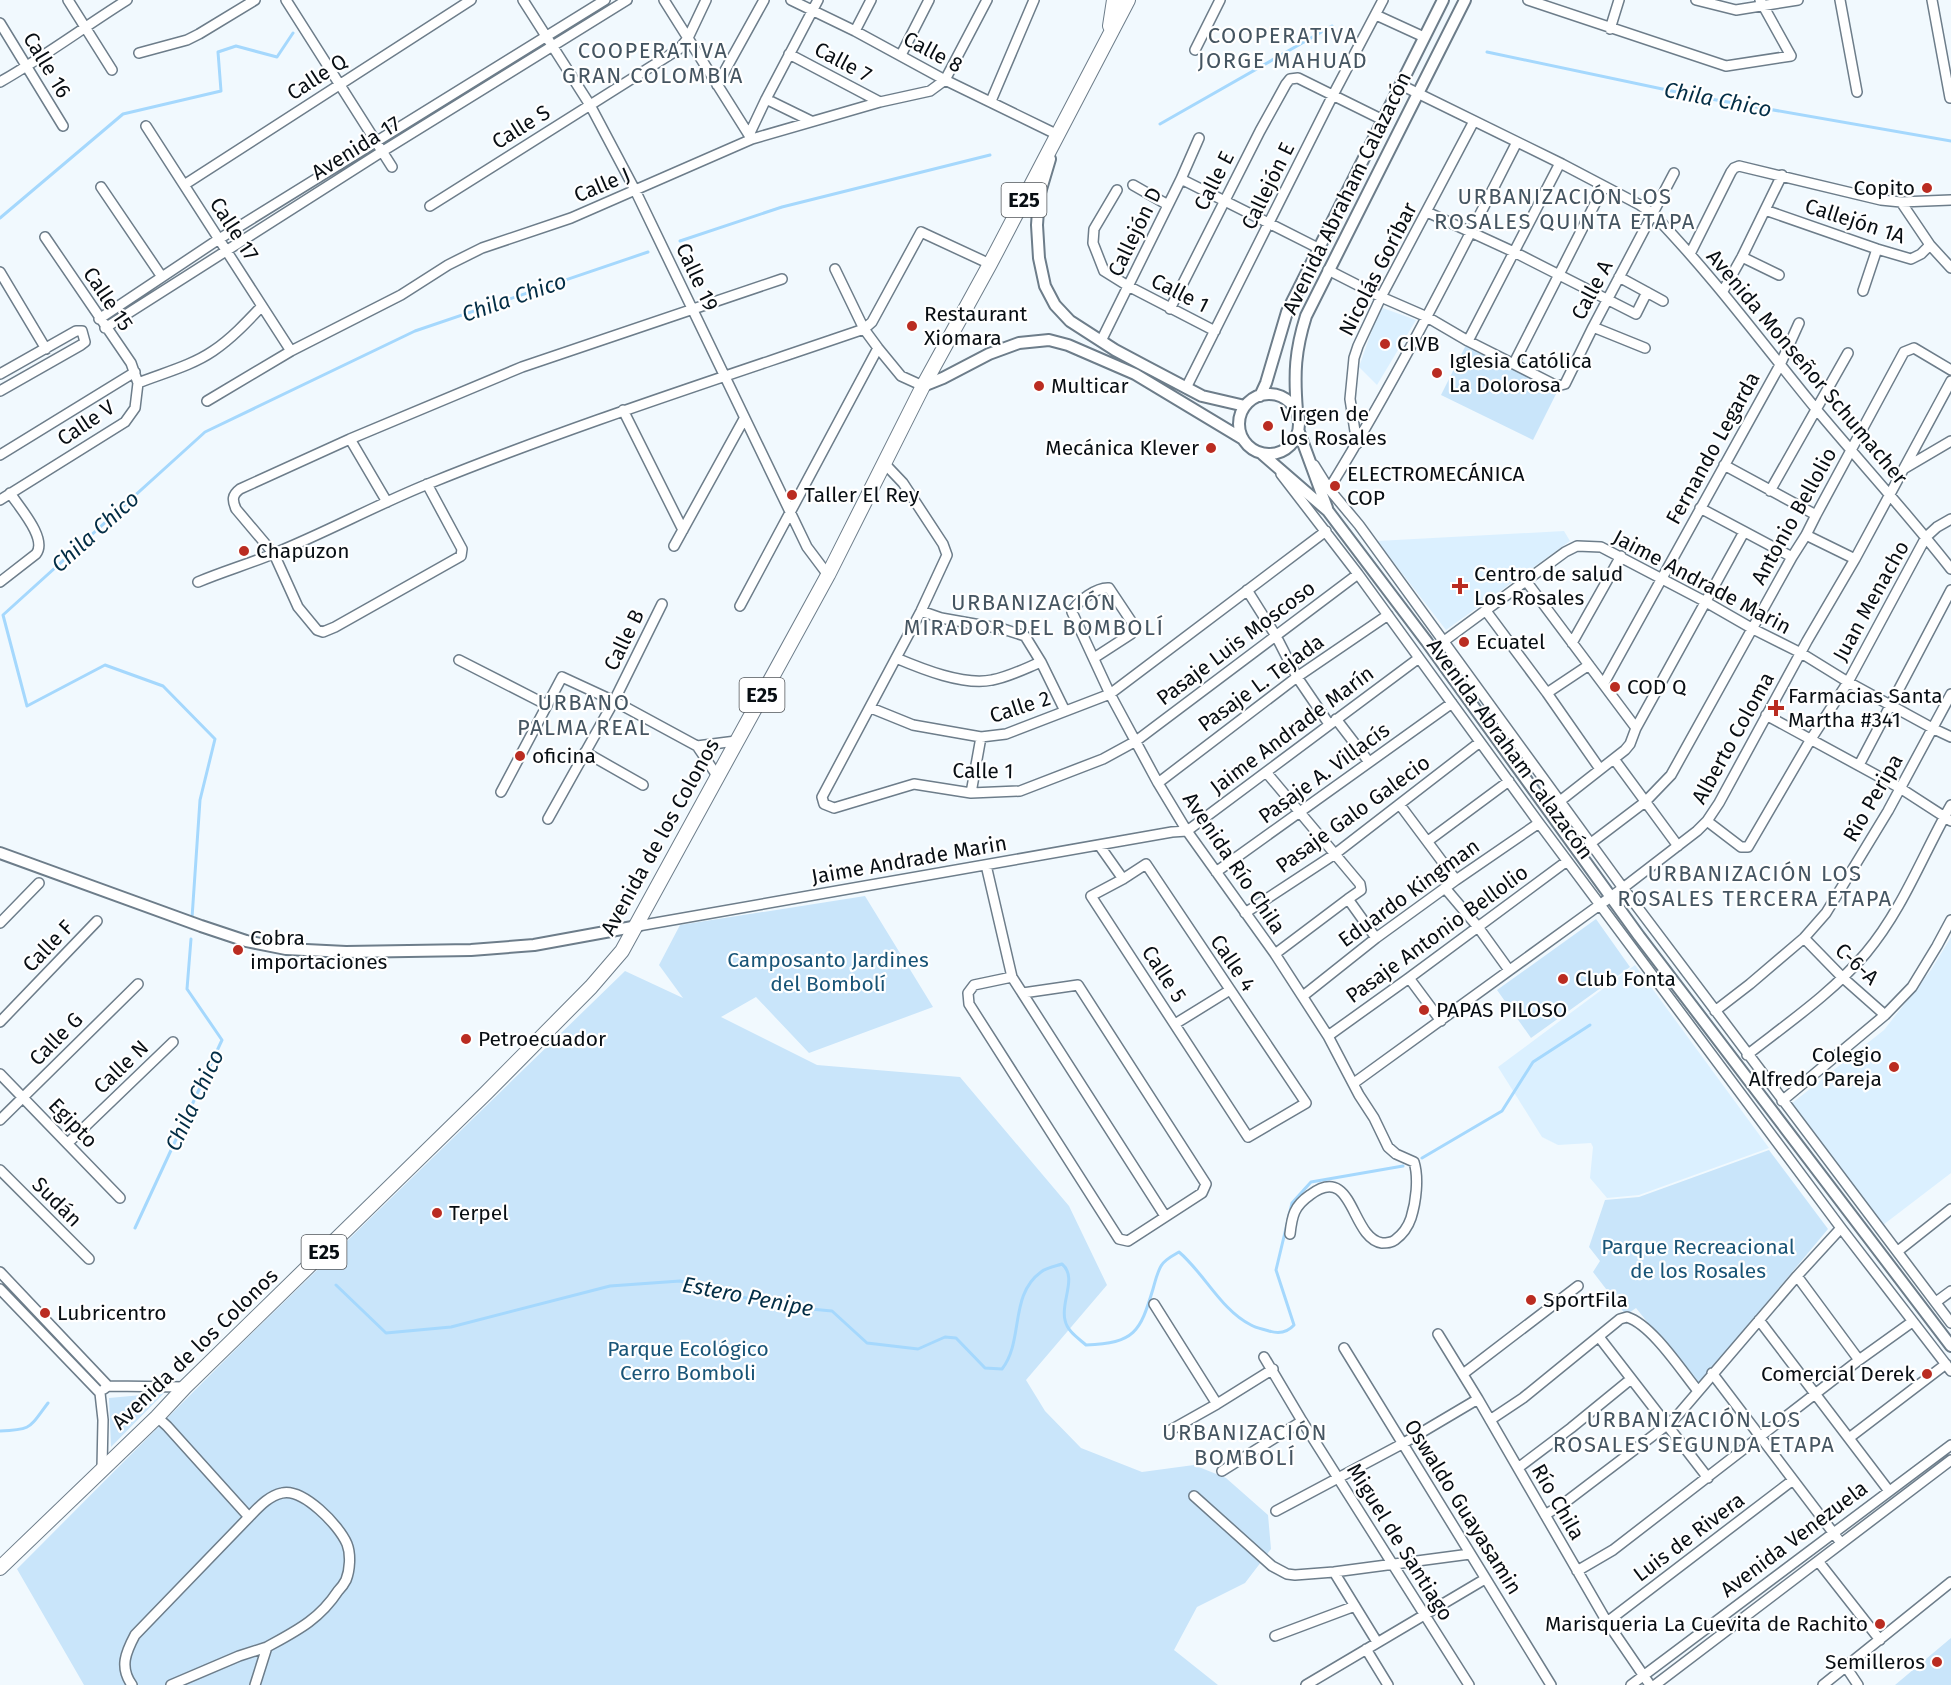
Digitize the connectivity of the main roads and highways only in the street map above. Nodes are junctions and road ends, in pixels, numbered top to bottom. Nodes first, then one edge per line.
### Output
1 (1114, 0) edge
2 (1128, 0) edge
3 (1443, 0) edge
4 (1465, 0) edge
5 (1108, 37) junction
6 (1058, 135) junction
7 (923, 386) junction
8 (1260, 396) junction
9 (1245, 406) junction
10 (1297, 411) junction
11 (1299, 432) junction
12 (1243, 439) junction
13 (1261, 453) junction
14 (1328, 511) junction
15 (0, 853) edge
16 (638, 926) junction
17 (1951, 1346) edge
18 (0, 1568) edge

1 - 5 highway
2 - 5 highway, Avenida de los Colonos / E25
3 - 8 main road, Avenida Abraham Calazacón
4 - 10 main road, Avenida Abraham Calazacón
5 - 6 highway, Avenida de los Colonos / E25
6 - 7 highway, Avenida de los Colonos / E25
6 - 9 main road
7 - 12 main road
7 - 16 highway, Avenida de los Colonos / E25
8 - 9 main road
8 - 10 main road
9 - 12 main road
10 - 11 main road
11 - 13 main road
11 - 14 main road, Avenida Abraham Calazacón
12 - 13 main road
13 - 14 main road, Avenida Abraham Calazacón
14 - 17 main road, Avenida Abraham Calazacón
15 - 16 main road
16 - 18 highway, Avenida de los Colonos / E25

